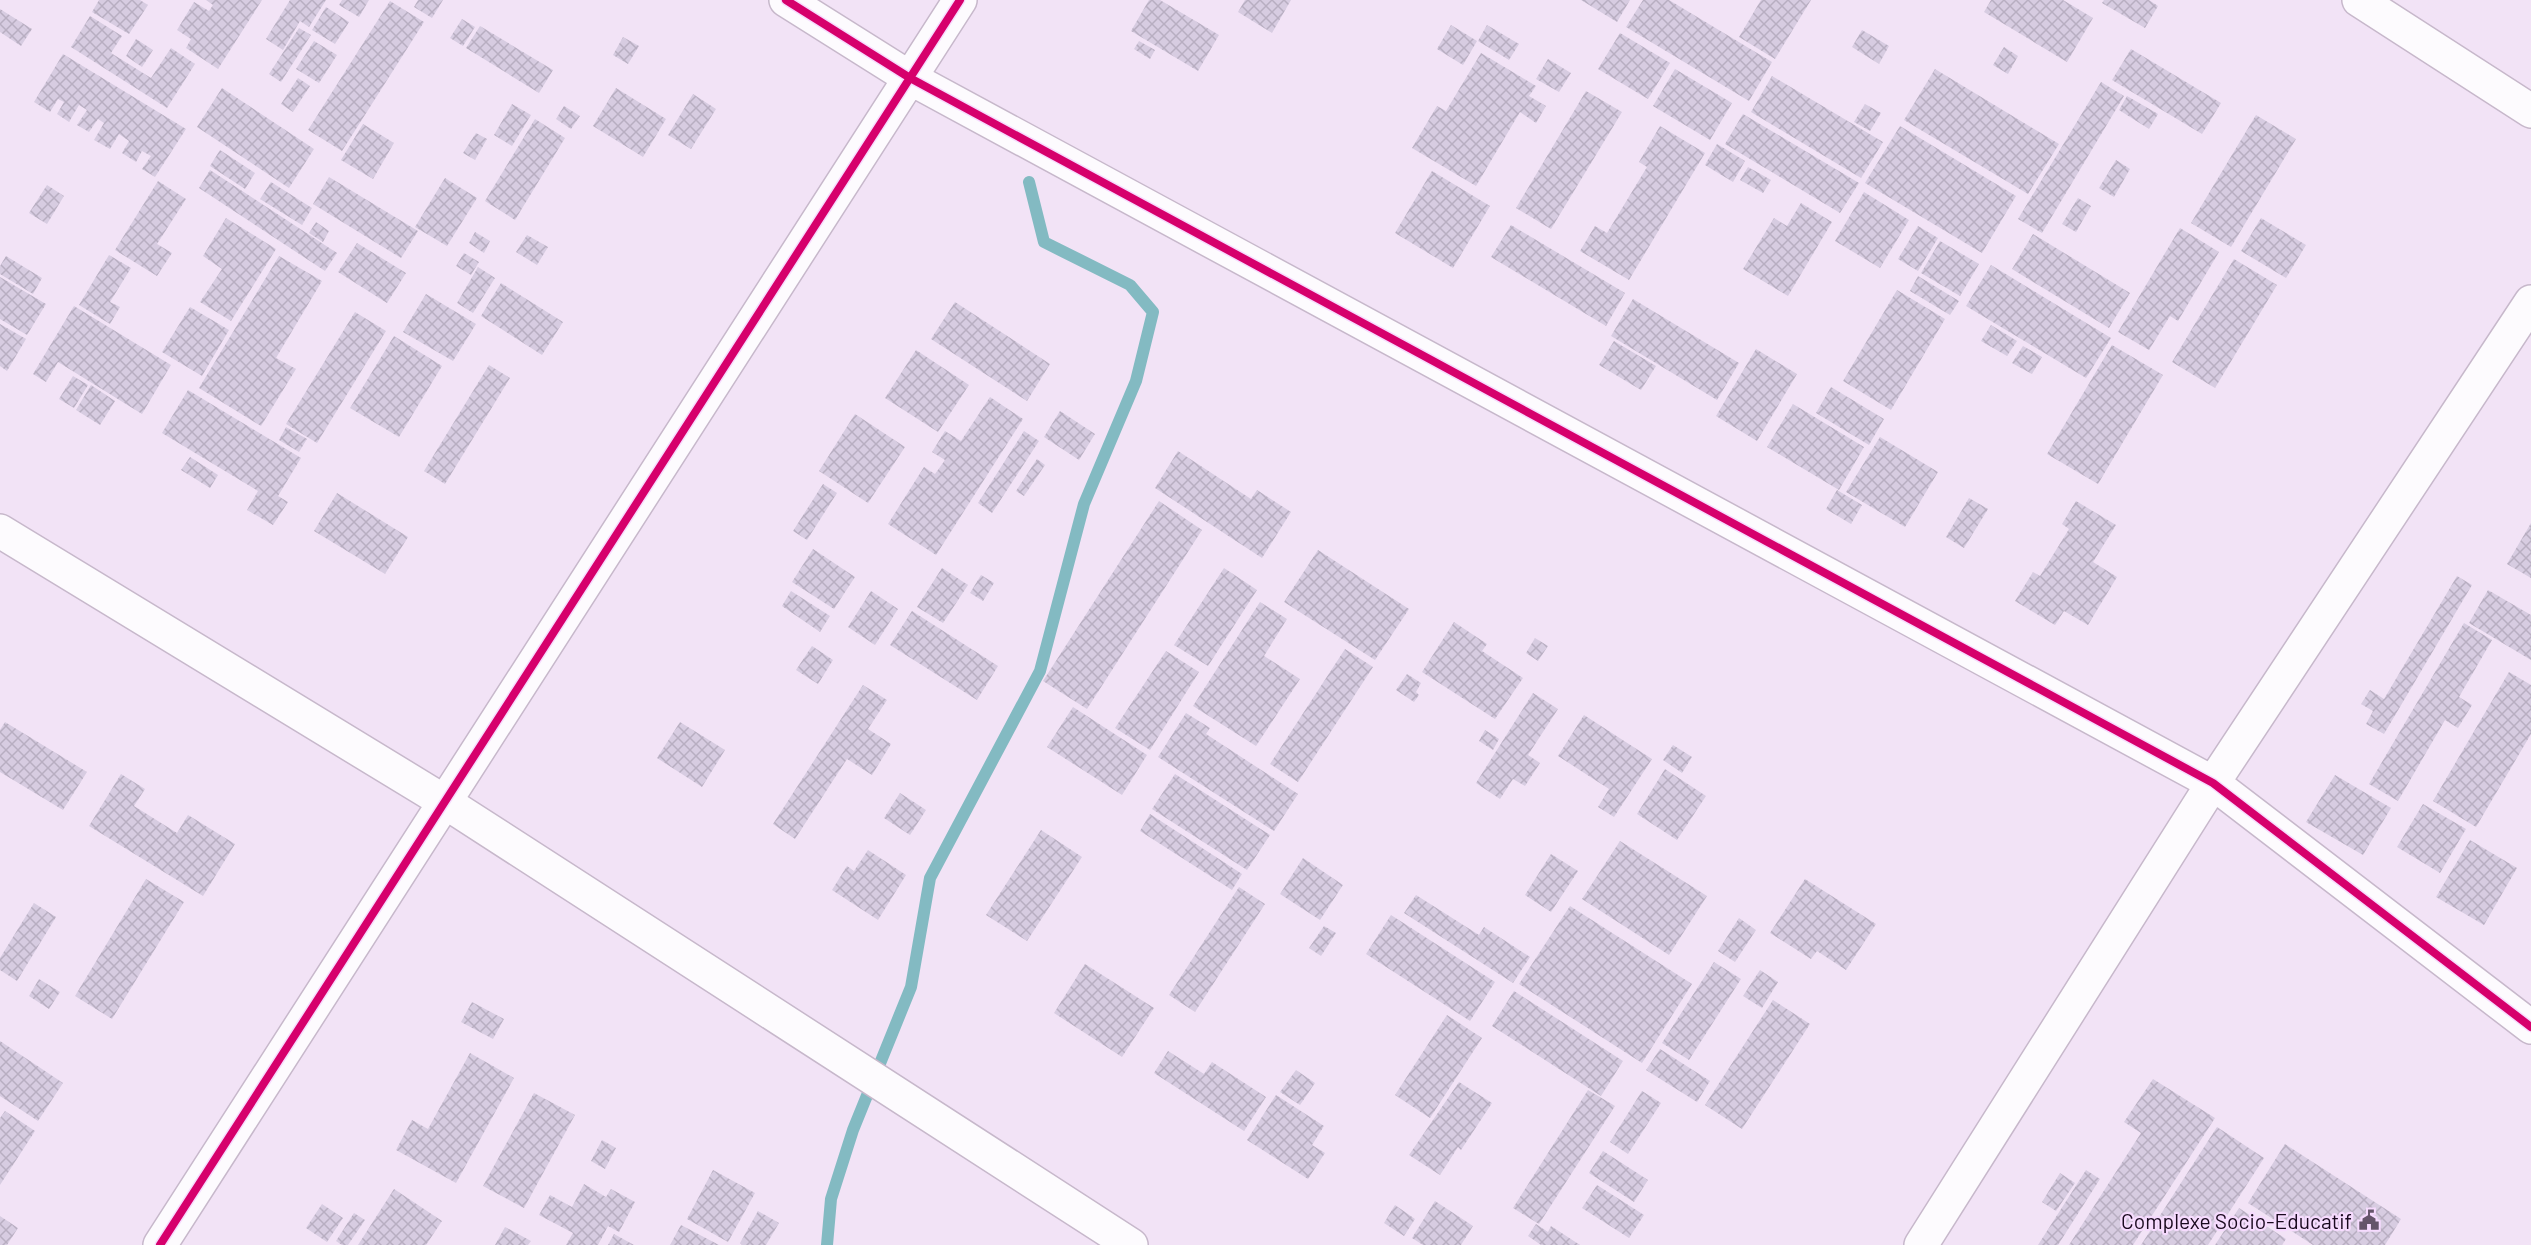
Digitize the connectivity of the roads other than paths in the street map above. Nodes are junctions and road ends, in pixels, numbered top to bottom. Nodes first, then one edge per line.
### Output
1 (786, 0) edge
2 (960, 0) edge
3 (2359, 0) edge
4 (910, 78) junction
5 (2531, 111) edge
6 (2531, 302) edge
7 (0, 531) edge
8 (2214, 783) junction
9 (445, 802) junction
10 (2531, 1027) edge
11 (160, 1245) edge
12 (1131, 1245) edge
13 (1921, 1245) edge

1 - 4 street
2 - 4 street
3 - 5 street
4 - 8 street
4 - 9 street
6 - 8 street
7 - 9 street
8 - 10 street
8 - 13 street
9 - 11 street
9 - 12 street

